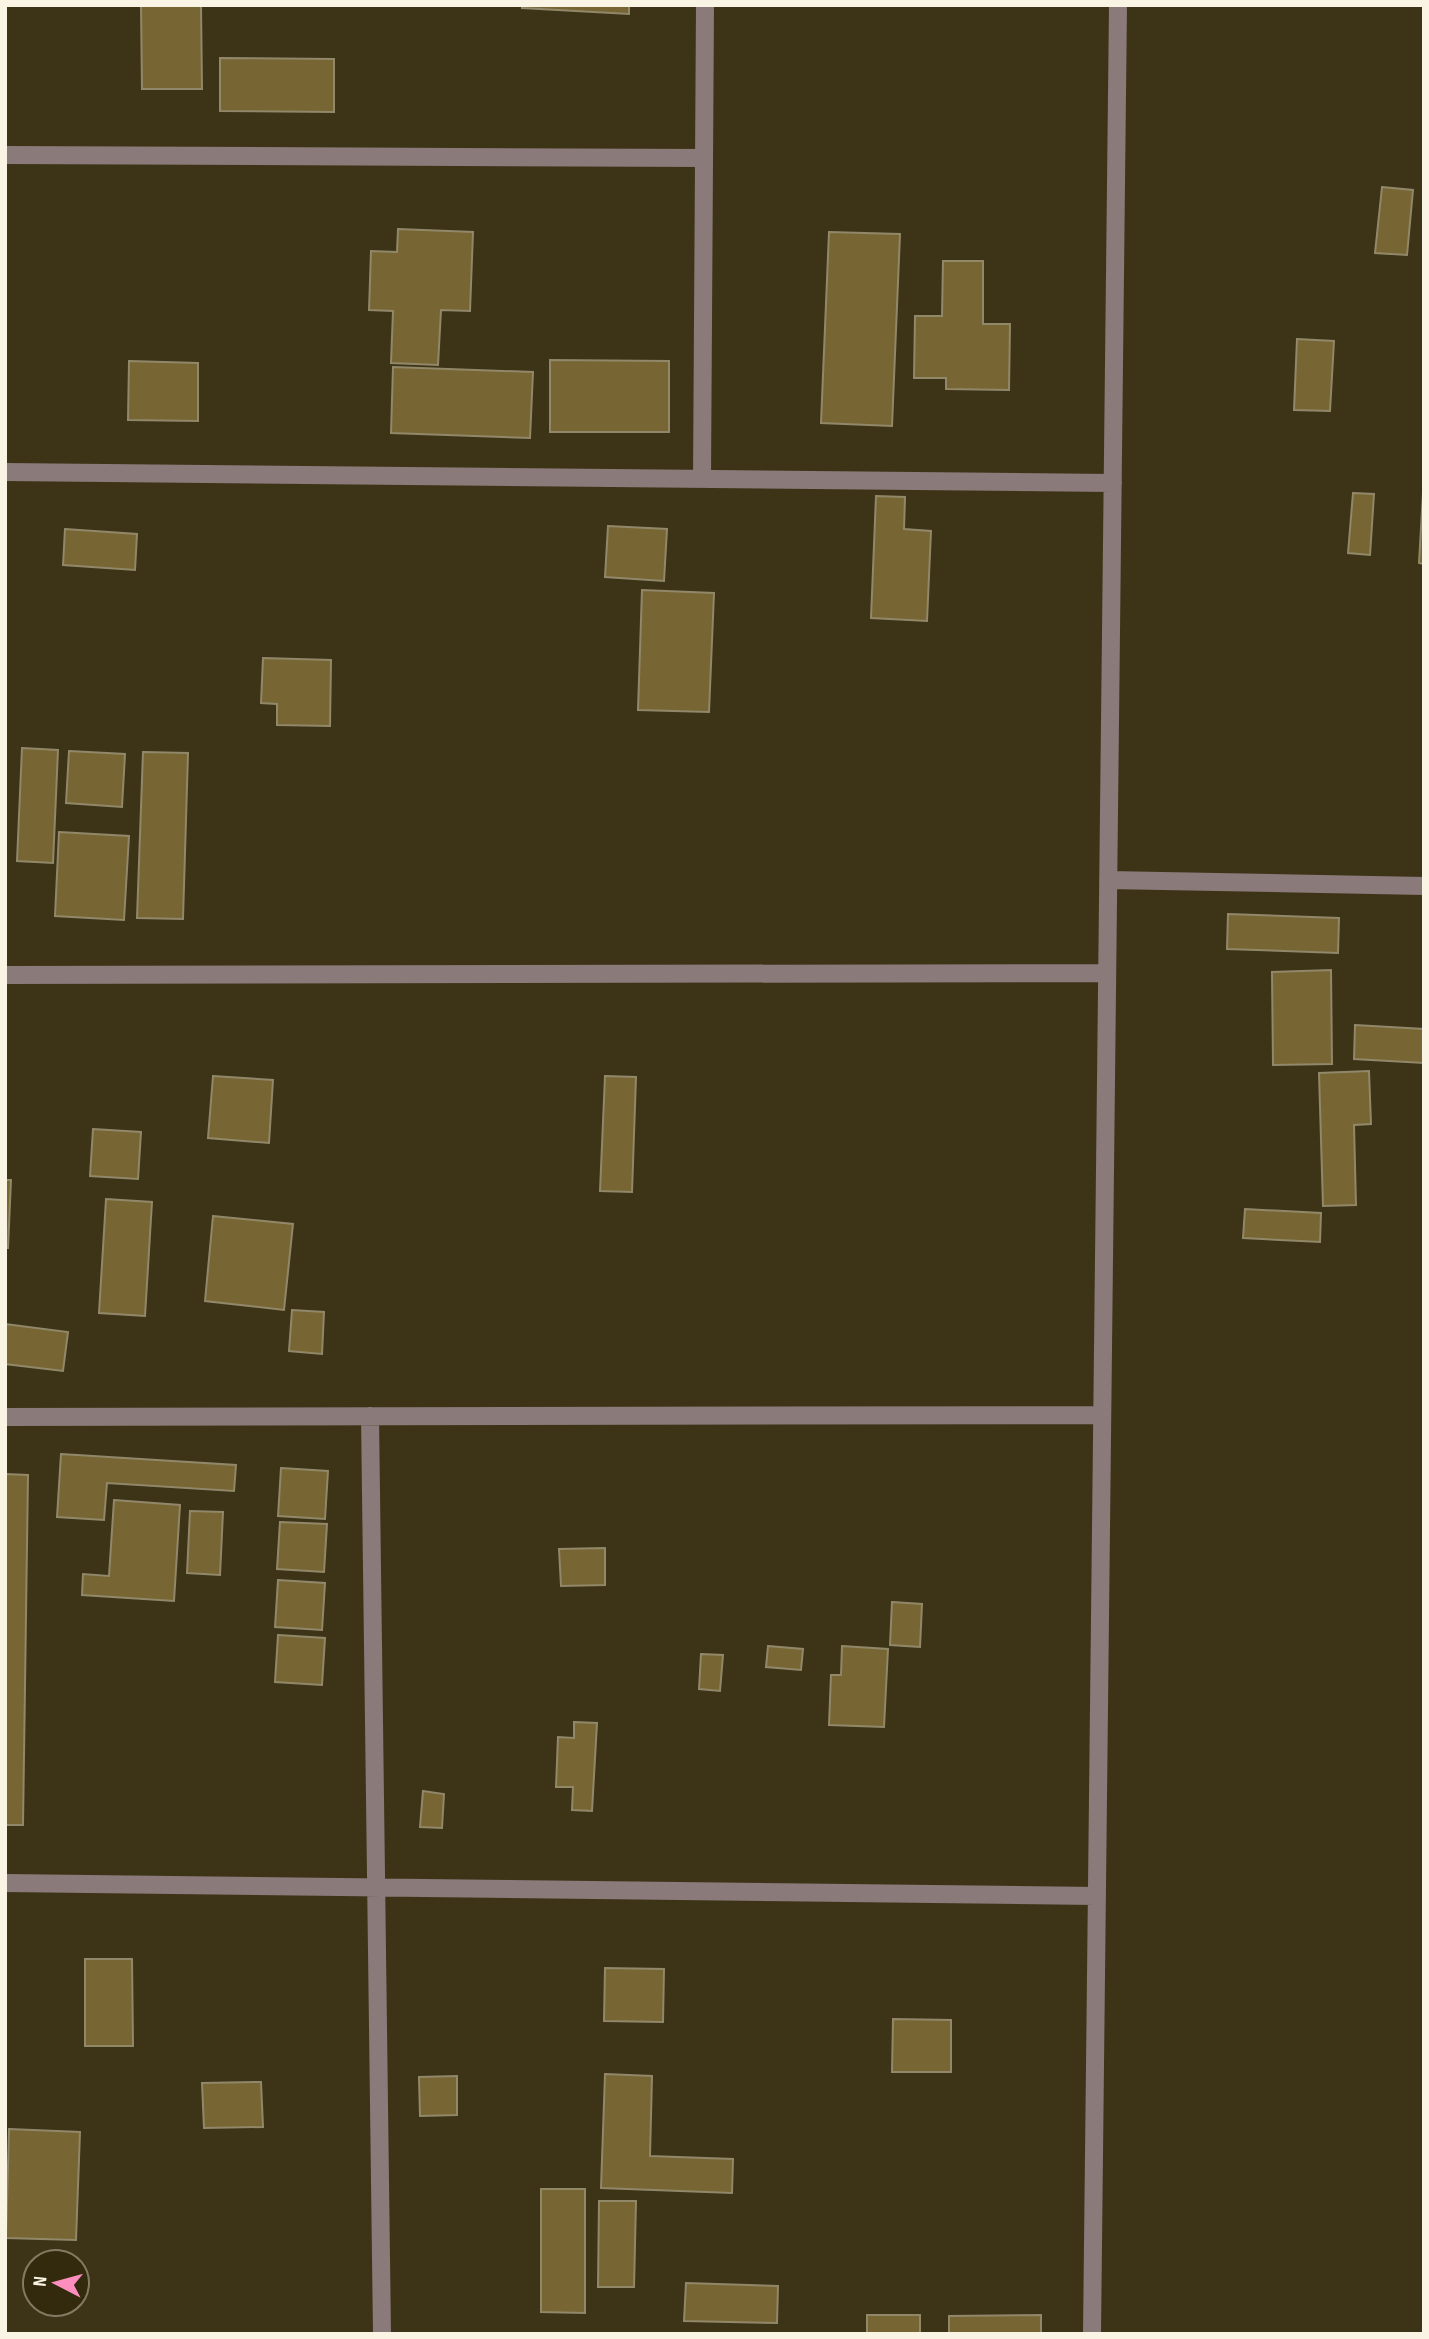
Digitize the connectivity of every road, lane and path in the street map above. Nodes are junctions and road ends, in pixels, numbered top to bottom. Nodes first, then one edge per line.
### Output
1 (705, 5) edge
2 (1118, 5) edge
3 (5, 155) edge
4 (704, 158) junction
5 (5, 472) edge
6 (702, 479) junction
7 (1113, 483) junction
8 (1108, 880) junction
9 (1424, 886) edge
10 (1107, 973) junction
11 (5, 975) edge
12 (1102, 1415) junction
13 (370, 1416) junction
14 (5, 1417) edge
15 (5, 1883) edge
16 (376, 1888) junction
17 (1097, 1896) junction
18 (382, 2334) edge
19 (1091, 2334) edge

1 - 4 street
2 - 7 street
3 - 4 street
4 - 6 street
5 - 6 street
6 - 7 street
7 - 8 street
8 - 9 street
8 - 10 street
10 - 11 street
10 - 12 street
12 - 13 street
12 - 17 street
13 - 14 street
13 - 16 street
15 - 16 street
16 - 17 street
16 - 18 street
17 - 19 street

